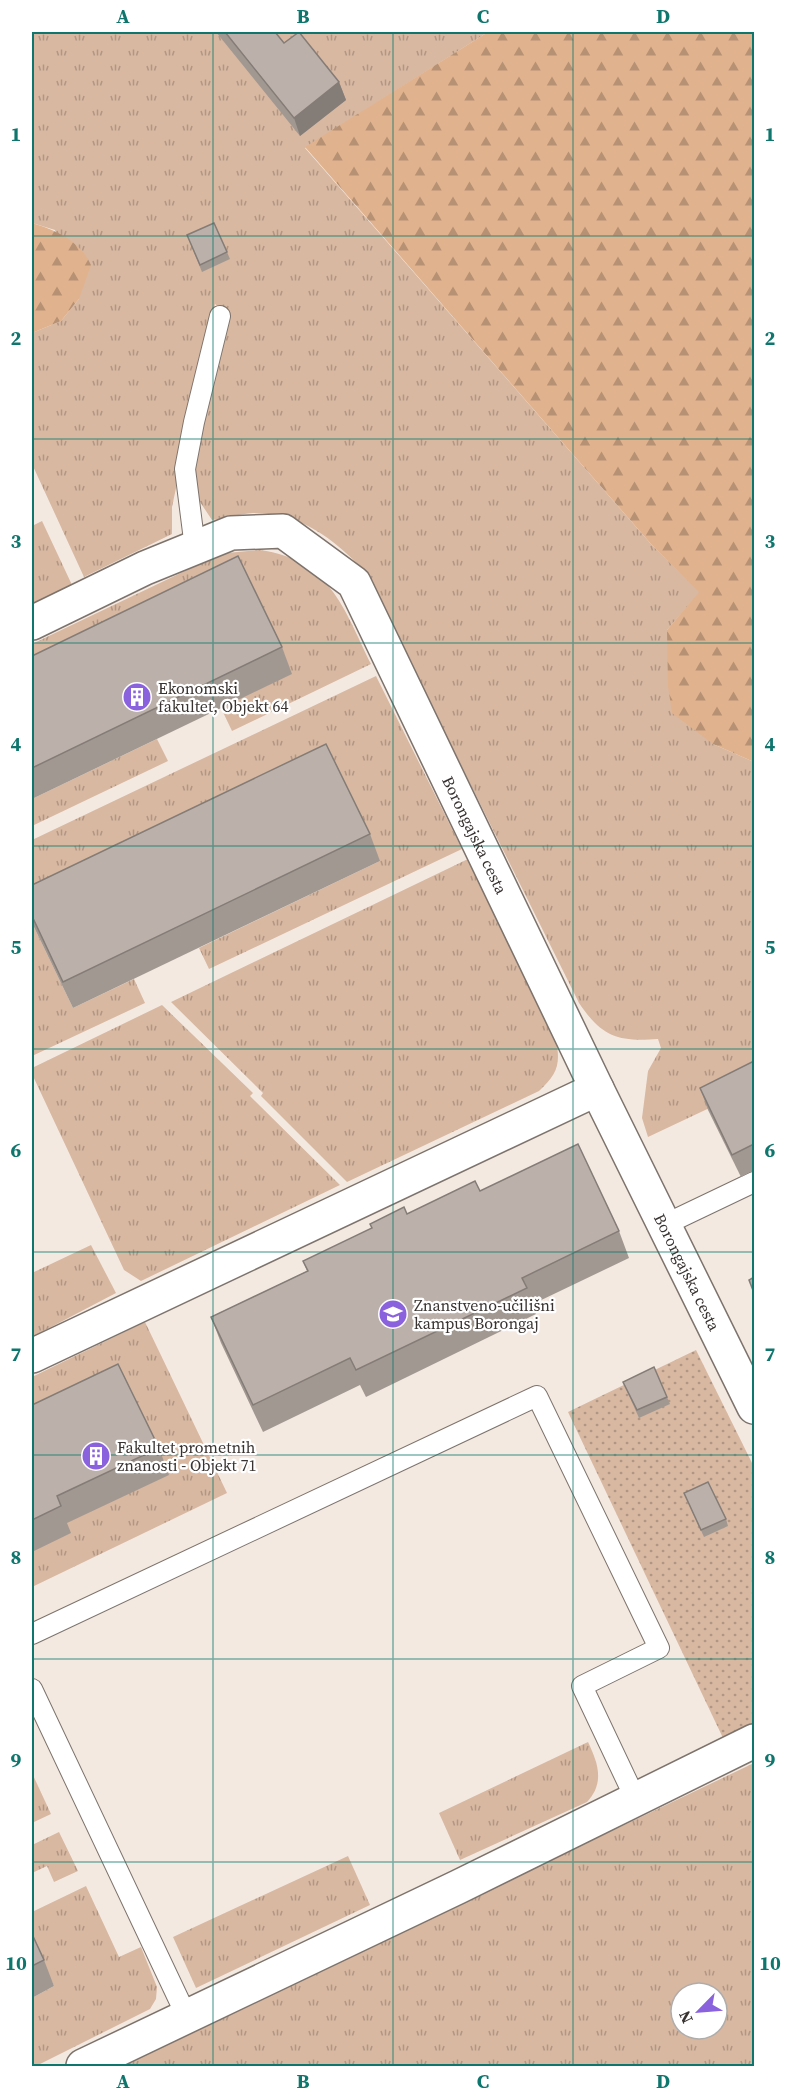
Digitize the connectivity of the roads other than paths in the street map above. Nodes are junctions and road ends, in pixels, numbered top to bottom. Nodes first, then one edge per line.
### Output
1 (220, 316) dead end
2 (195, 548) junction
3 (32, 623) edge
4 (597, 1089) junction
5 (754, 1182) edge
6 (664, 1225) junction
7 (32, 1356) edge
8 (754, 1407) edge
9 (32, 1634) edge
10 (32, 1689) edge
11 (754, 1741) edge
12 (636, 1800) junction
13 (187, 2017) junction
14 (83, 2067) edge

1 - 2 lane
2 - 3 street, Borongajska cesta
2 - 4 street, Borongajska cesta
4 - 6 street, Borongajska cesta
4 - 7 street
5 - 6 lane
6 - 8 street, Borongajska cesta
9 - 12 lane
10 - 13 lane
11 - 12 street
12 - 13 street
13 - 14 street

